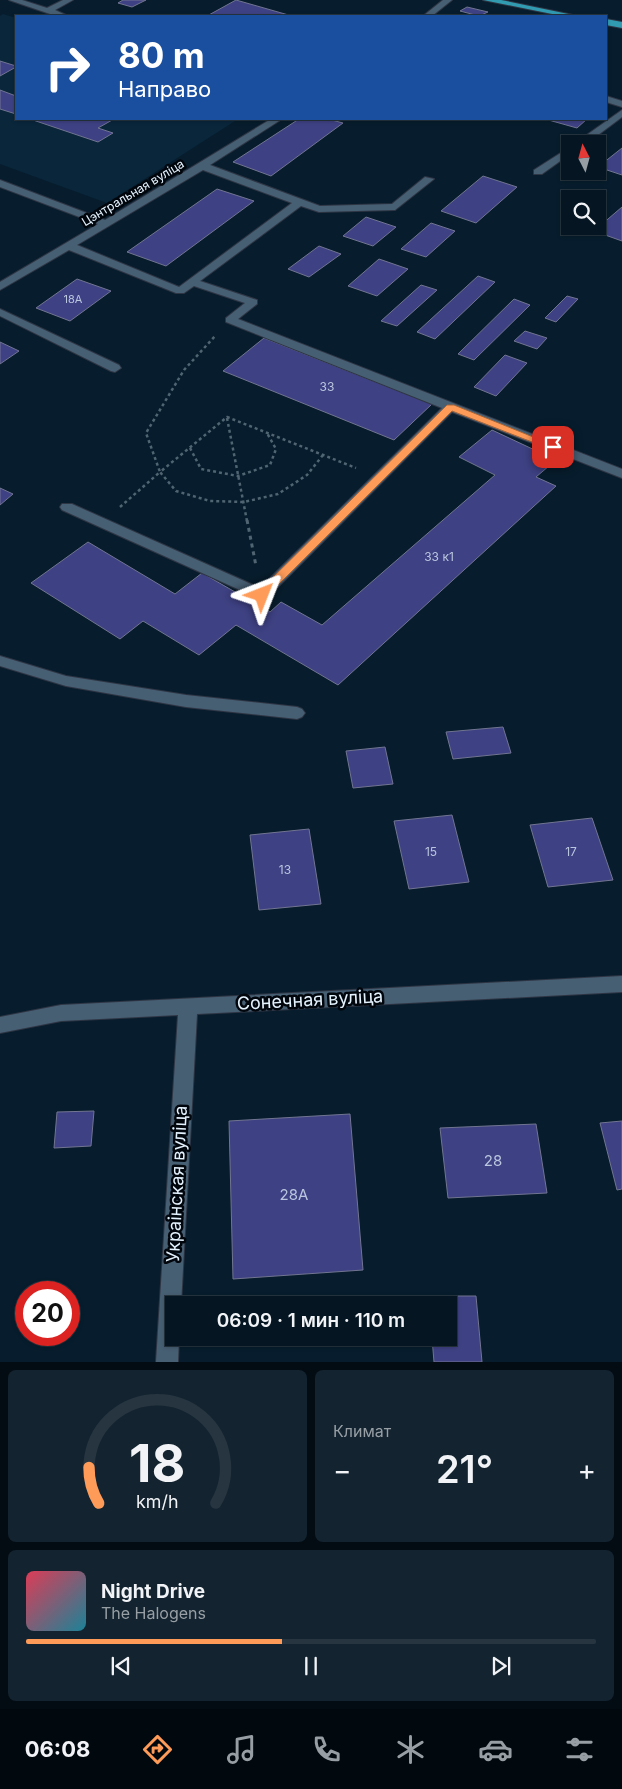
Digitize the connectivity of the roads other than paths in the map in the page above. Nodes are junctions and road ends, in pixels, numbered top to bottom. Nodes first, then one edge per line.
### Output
1 (13, 0) edge
2 (69, 0) edge
3 (448, 0) edge
4 (487, 0) edge
5 (47, 11) junction
6 (61, 15) edge
7 (428, 15) edge
8 (569, 15) edge
9 (607, 22) edge
10 (622, 25) edge
11 (607, 99) edge
12 (622, 104) edge
13 (622, 113) edge
14 (275, 120) edge
15 (591, 135) edge
16 (561, 156) edge
17 (202, 166) junction
18 (538, 172) dead end
19 (429, 179) dead end
20 (0, 183) edge
21 (300, 202) junction
22 (107, 224) junction
23 (69, 246) junction
24 (192, 282) junction
25 (0, 288) edge
26 (0, 312) edge
27 (115, 368) dead end
28 (450, 407) junction
29 (622, 474) edge
30 (67, 507) dead end
31 (0, 661) edge
32 (297, 712) dead end
33 (622, 984) edge
34 (188, 1006) junction
35 (0, 1025) edge
36 (166, 1362) edge

1 - 5 street
2 - 5 street
3 - 7 street
4 - 8 main road
5 - 6 street
9 - 10 main road
11 - 12 street
13 - 15 street
14 - 17 street, Цэнтральная вуліца
16 - 18 street
17 - 21 street
17 - 22 street, Цэнтральная вуліца
19 - 21 street
20 - 22 street
21 - 24 street
22 - 23 street, Цэнтральная вуліца
23 - 24 street
23 - 25 street, Цэнтральная вуліца
24 - 28 street
26 - 27 street
28 - 29 street
28 - 30 street
31 - 32 street
33 - 34 street, Сонечная вуліца
34 - 35 street, Сонечная вуліца
34 - 36 street, Украінская вуліца

